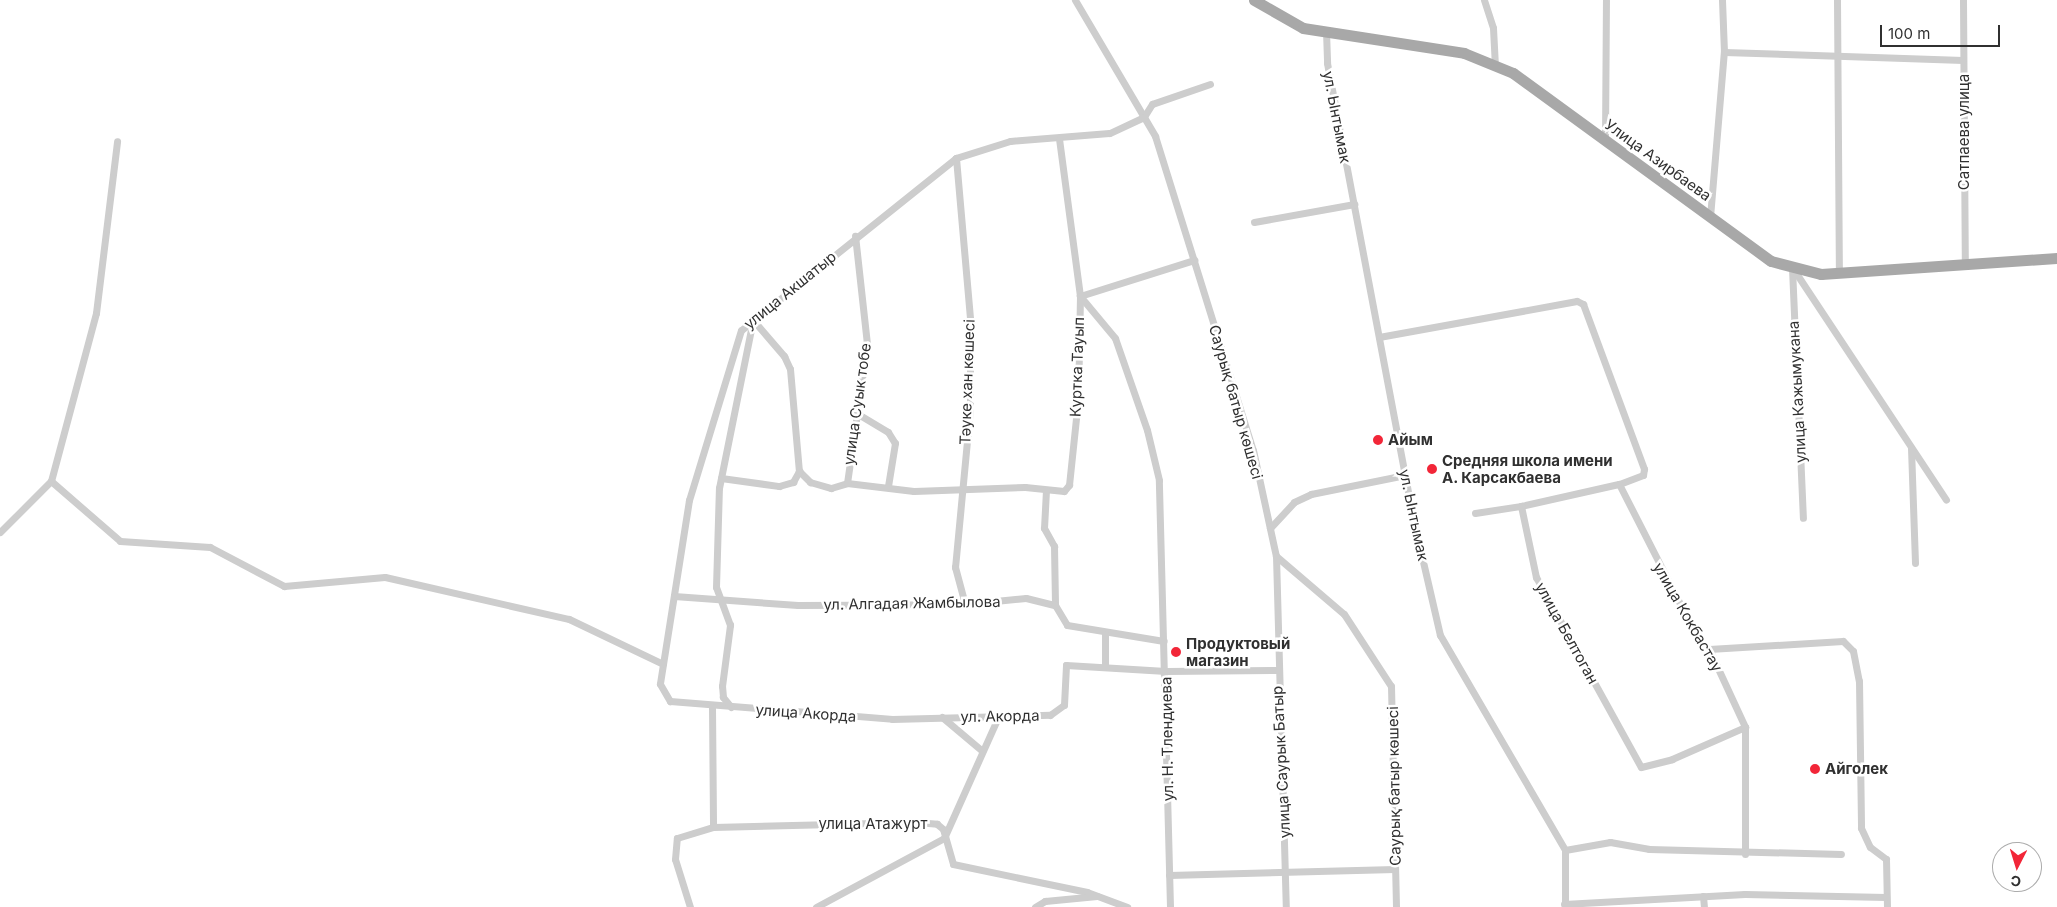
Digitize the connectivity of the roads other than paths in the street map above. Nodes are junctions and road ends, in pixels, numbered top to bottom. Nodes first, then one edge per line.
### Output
1 (1075, 0) edge
2 (1254, 0) edge
3 (1484, 0) edge
4 (1606, 0) edge
5 (1722, 0) edge
6 (1837, 0) edge
7 (1963, 0) edge
8 (1326, 32) junction
9 (1724, 52) junction
10 (1837, 58) junction
11 (1963, 60) junction
12 (1495, 66) junction
13 (1210, 84) dead end
14 (1144, 116) junction
15 (1059, 139) junction
16 (1605, 139) junction
17 (117, 141) dead end
18 (956, 158) junction
19 (1354, 204) junction
20 (1710, 217) junction
21 (1254, 222) dead end
22 (855, 236) junction
23 (2057, 258) edge
24 (1194, 260) junction
25 (1965, 264) junction
26 (1792, 267) junction
27 (1839, 273) junction
28 (1080, 296) junction
29 (753, 320) junction
30 (1379, 337) junction
31 (858, 414) junction
32 (1911, 448) junction
33 (799, 471) junction
34 (1405, 475) junction
35 (721, 478) junction
36 (51, 481) junction
37 (847, 483) junction
38 (1619, 484) junction
39 (888, 486) junction
40 (961, 487) junction
41 (1046, 490) junction
42 (1946, 500) dead end
43 (1521, 506) junction
44 (1475, 513) dead end
45 (1803, 518) dead end
46 (1270, 528) junction
47 (0, 532) edge
48 (1276, 556) junction
49 (1915, 563) dead end
50 (674, 596) junction
51 (720, 597) junction
52 (965, 604) junction
53 (1055, 605) junction
54 (1105, 634) junction
55 (1164, 641) junction
56 (1709, 649) junction
57 (663, 664) junction
58 (1105, 667) junction
59 (1277, 670) junction
60 (1166, 671) junction
61 (670, 701) joint
62 (712, 707) junction
63 (731, 708) junction
64 (942, 716) junction
65 (998, 717) junction
66 (1744, 727) junction
67 (981, 750) junction
68 (713, 827) junction
69 (944, 838) junction
70 (1564, 850) junction
71 (1745, 854) junction
72 (1840, 854) dead end
73 (1395, 869) junction
74 (1286, 871) junction
75 (1169, 875) junction
76 (1097, 896) junction
77 (1703, 896) junction
78 (1886, 897) junction
79 (1564, 905) edge
80 (690, 907) edge
81 (816, 907) edge
82 (1035, 907) edge
83 (1127, 907) edge
84 (1170, 907) edge
85 (1286, 907) edge
86 (1396, 907) edge
87 (1704, 907) edge
88 (1887, 907) edge

1 - 14 street, Саурық батыр көшесі
2 - 8 main road, Улица Азирбаева
3 - 12 street
4 - 16 street
5 - 9 street
6 - 10 street
7 - 11 street, Сатпаева улица
8 - 12 main road, Улица Азирбаева
8 - 19 street, ул. Ынтымак
9 - 10 street
9 - 20 street
10 - 11 street
10 - 27 street
11 - 25 street, Сатпаева улица
12 - 16 main road, Улица Азирбаева
13 - 14 street, улица Акшатыр
14 - 15 street, улица Акшатыр
14 - 24 street, Саурық батыр көшесі
15 - 18 street, улица Акшатыр
15 - 28 street, Куртка Тауып
16 - 20 main road, Улица Азирбаева
17 - 36 street
18 - 22 street, улица Акшатыр
18 - 40 street, Тәуке хан көшесі
19 - 21 street
19 - 30 street, ул. Ынтымак
20 - 26 main road, Улица Азирбаева
22 - 29 street, улица Акшатыр
22 - 31 street, улица Суык тобе
23 - 25 main road, Улица Азирбаева
24 - 28 street
24 - 46 street, Саурық батыр көшесі
25 - 27 main road, Улица Азирбаева
26 - 27 main road, Улица Азирбаева
26 - 32 street
26 - 45 street, улица Кажымукана
28 - 41 street, Куртка Тауып
28 - 55 street, ул. Н. Тлендиева
29 - 33 street
29 - 35 street
29 - 50 street, улица Акшатыр
30 - 34 street, ул. Ынтымак
30 - 38 street
31 - 37 street, улица Суык тобе
31 - 39 street
32 - 42 street
32 - 49 street
33 - 35 street
33 - 37 street, Куртка Тауып
34 - 46 street
34 - 70 street, ул. Ынтымак
35 - 51 street
36 - 47 street
36 - 57 street
37 - 39 street, Куртка Тауып
38 - 43 street
38 - 56 street, улица Кокбастау
39 - 40 street, Куртка Тауып
40 - 41 street, Куртка Тауып
40 - 52 street, Тәуке хан көшесі
41 - 53 street
43 - 44 street
43 - 66 street, улица Белтоган
46 - 48 street, Саурық батыр көшесі
48 - 59 street, улица Саурык Батыр
48 - 73 street, Саурық батыр көшесі
50 - 51 street, ул. Алгадая Жамбылова
50 - 57 street, улица Акшатыр
51 - 52 street, ул. Алгадая Жамбылова
51 - 63 street
52 - 53 street, ул. Алгадая Жамбылова
53 - 54 street
54 - 55 street
54 - 58 street
55 - 60 street, ул. Н. Тлендиева
56 - 66 street, улица Кокбастау
56 - 78 street
57 - 61 street, улица Акшатыр
58 - 60 street, ул. Акорда
58 - 65 street, ул. Акорда
59 - 60 street, ул. Акорда
59 - 74 street, улица Саурык Батыр
60 - 75 street, ул. Н. Тлендиева
61 - 62 street, улица Акорда
62 - 63 street, улица Акорда
62 - 68 street
63 - 64 street, улица Акорда
64 - 65 street, ул. Акорда
64 - 67 street
65 - 67 street
66 - 71 street, улица Кокбастау
67 - 69 street
68 - 69 street, улица Атажурт
68 - 80 street, улица Атажурт
69 - 76 street, улица Атажурт
69 - 81 street
70 - 71 street
70 - 79 street
71 - 72 street
73 - 74 street
73 - 86 street, Саурық батыр көшесі
74 - 75 street
74 - 85 street, улица Саурык Батыр
75 - 84 street, ул. Н. Тлендиева
76 - 82 street
76 - 83 street, улица Атажурт
77 - 78 street
77 - 79 street
77 - 87 street
78 - 88 street

